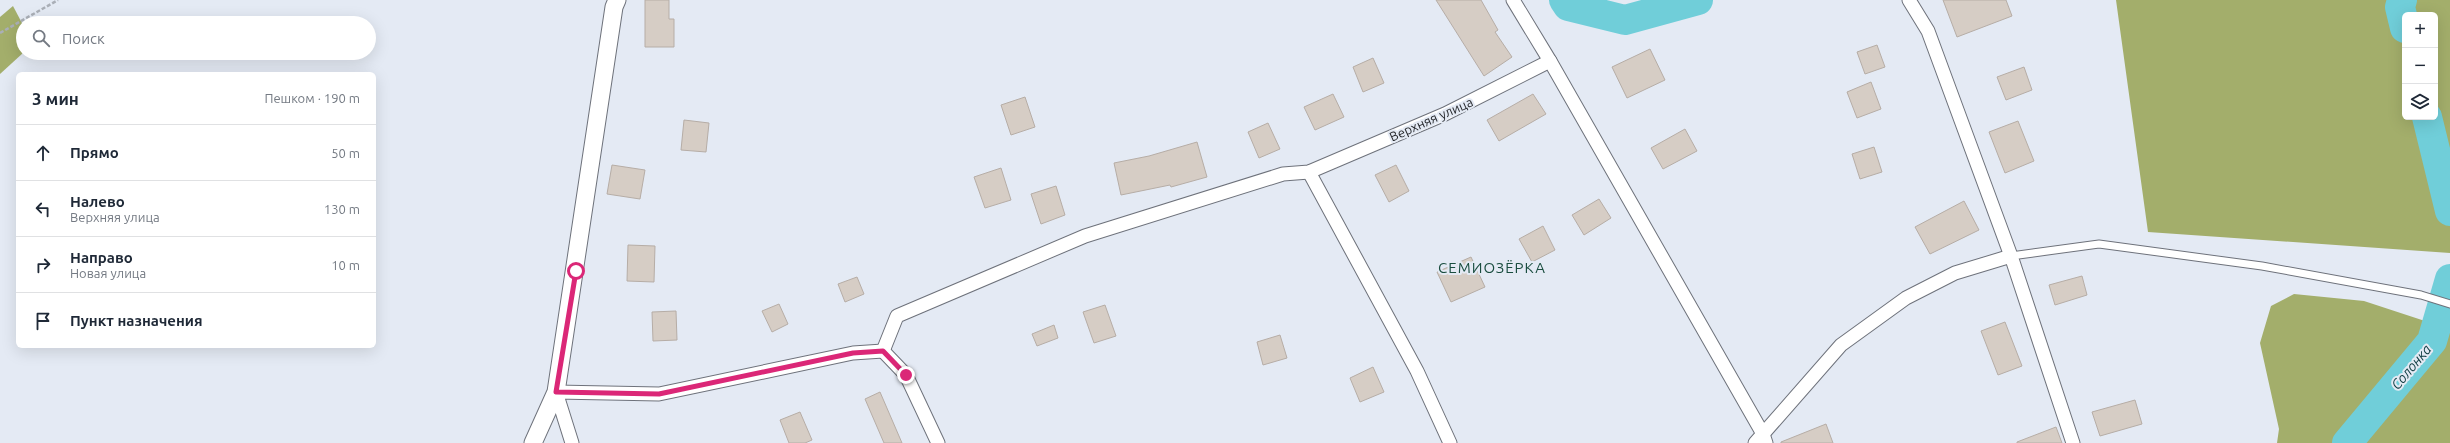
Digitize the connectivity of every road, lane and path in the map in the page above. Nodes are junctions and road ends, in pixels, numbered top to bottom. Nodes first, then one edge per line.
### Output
1 (58, 0) edge
2 (617, 0) edge
3 (1513, 0) edge
4 (1909, 0) edge
5 (30, 16) edge
6 (16, 24) edge
7 (0, 33) edge
8 (1550, 61) junction
9 (1309, 172) junction
10 (2012, 256) junction
11 (2450, 304) edge
12 (883, 351) junction
13 (556, 392) junction
14 (1761, 440) edge
15 (533, 443) edge
16 (572, 443) edge
17 (938, 443) edge
18 (1450, 443) edge
19 (2073, 443) edge

1 - 5 path
2 - 13 street
3 - 8 street
4 - 10 street
6 - 7 path
8 - 9 street, Верхняя улица
8 - 14 street
9 - 12 street, Верхняя улица
9 - 18 street
10 - 11 lane
10 - 14 street
10 - 19 street
12 - 13 street
12 - 17 street
13 - 15 street
13 - 16 street

